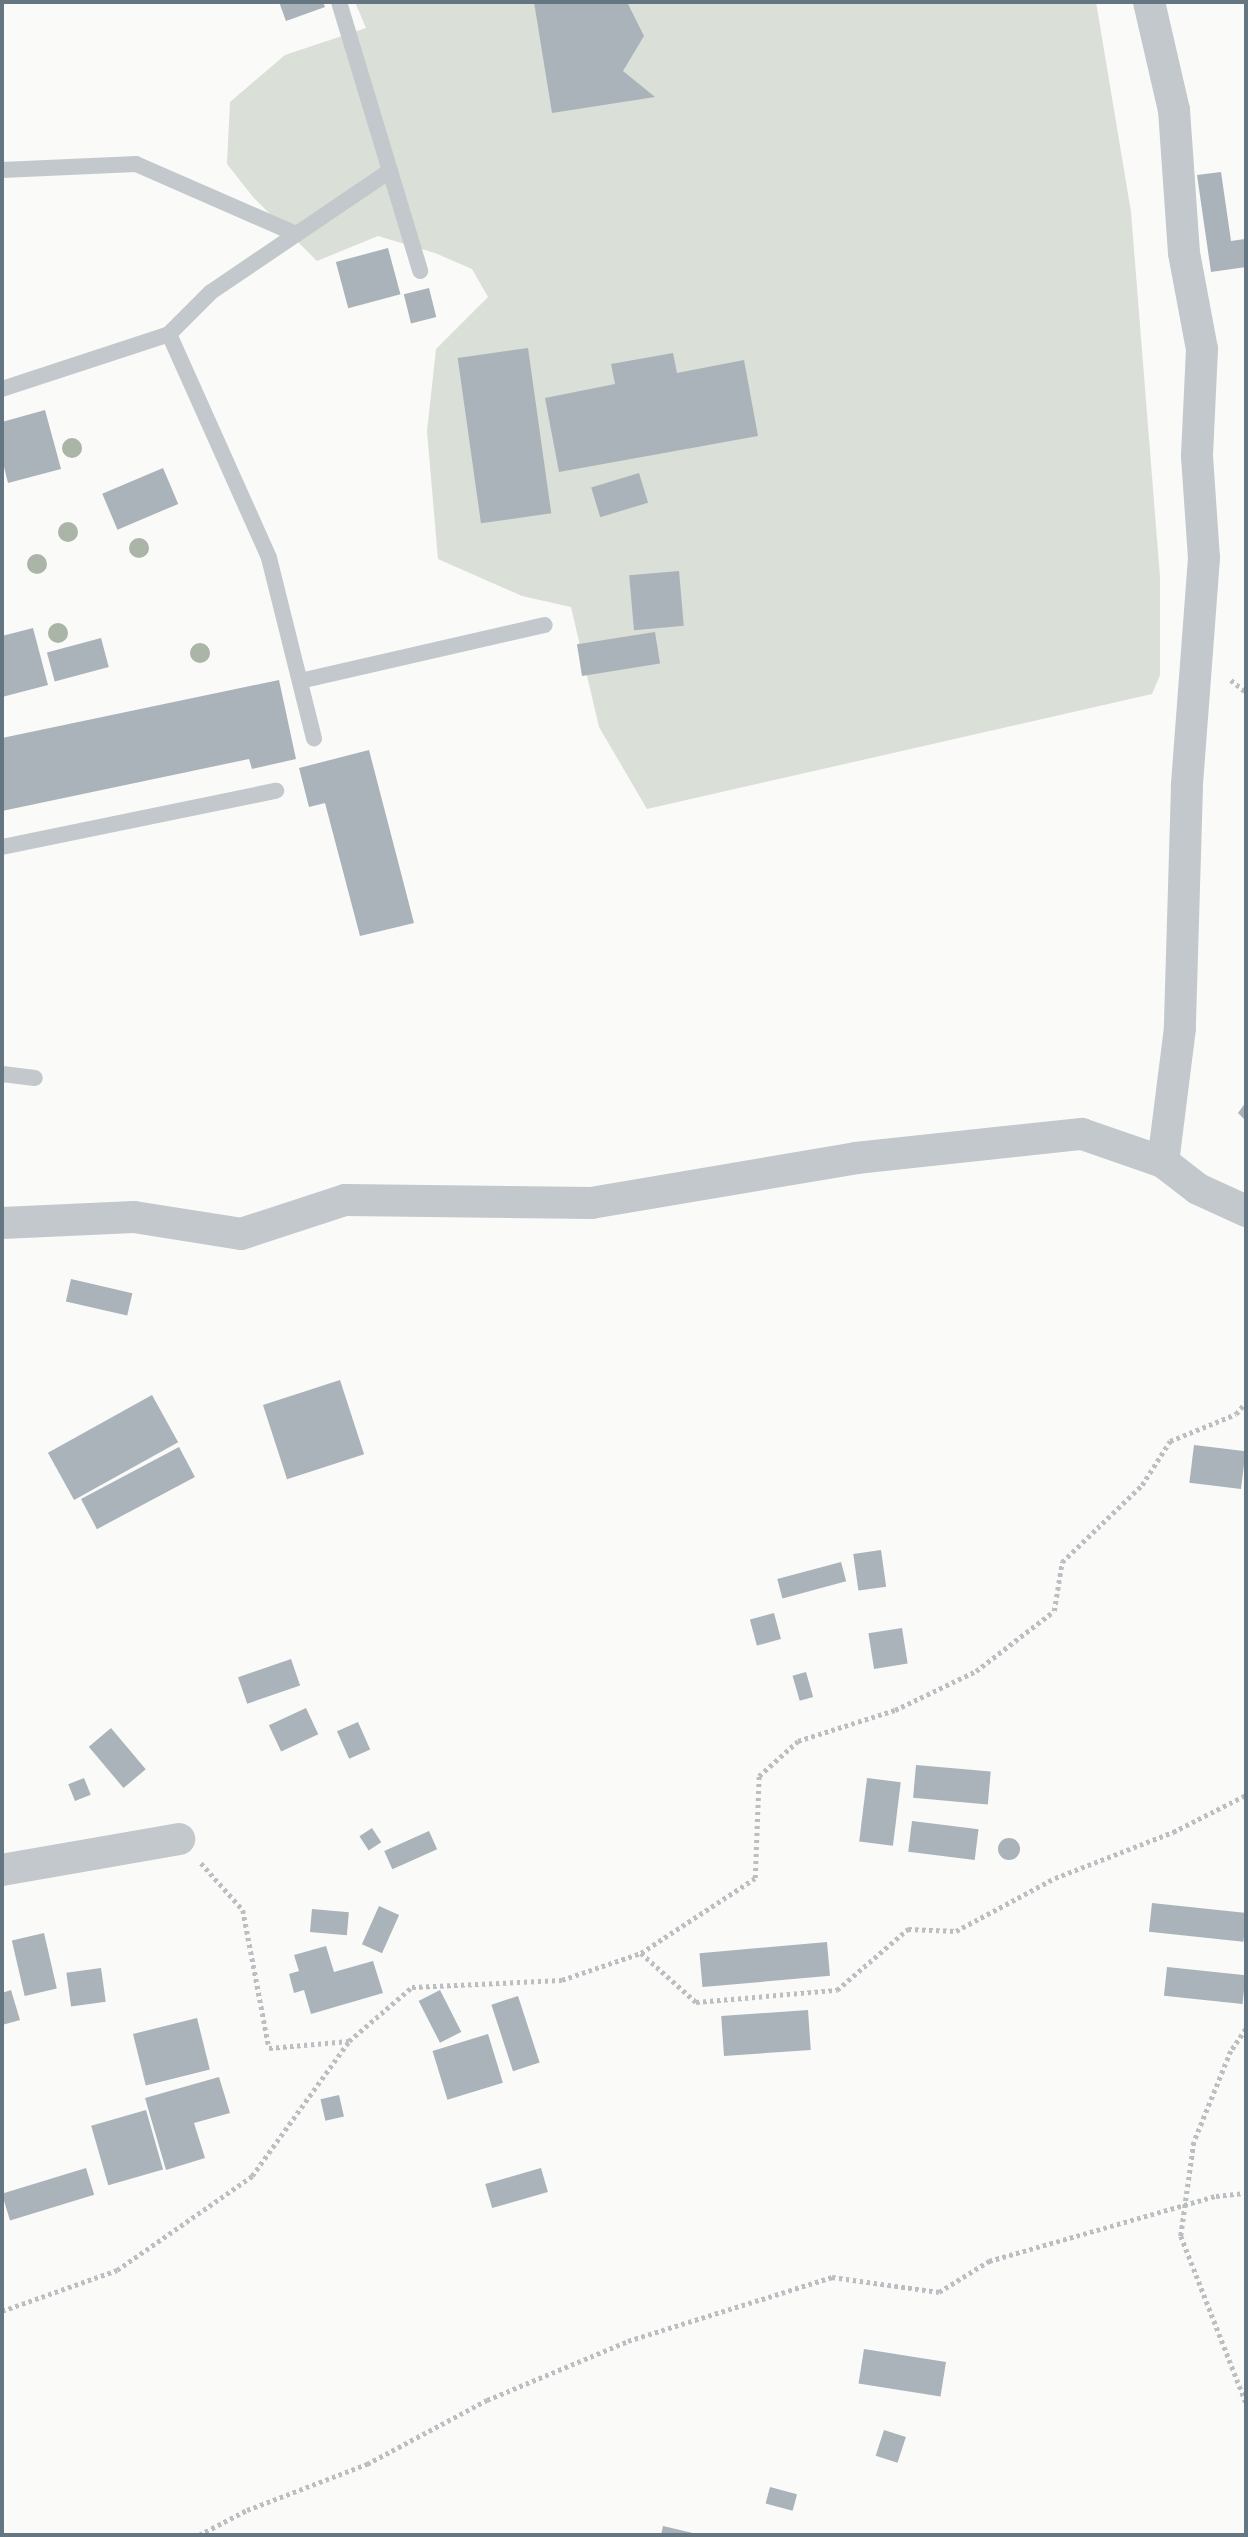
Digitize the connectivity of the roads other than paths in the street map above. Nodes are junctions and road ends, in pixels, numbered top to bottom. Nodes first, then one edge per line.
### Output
1 (339, 2) edge
2 (1149, 2) edge
3 (2, 170) edge
4 (390, 171) junction
5 (296, 234) junction
6 (421, 271) dead end
7 (169, 334) junction
8 (2, 389) edge
9 (545, 625) dead end
10 (300, 681) junction
11 (314, 738) dead end
12 (276, 791) dead end
13 (2, 847) edge
14 (2, 1074) edge
15 (35, 1078) dead end
16 (1163, 1163) junction
17 (1246, 1211) edge
18 (2, 1223) edge
19 (180, 1839) road end
20 (2, 1870) edge

1 - 4 lane
2 - 16 street
3 - 5 lane
4 - 5 lane
4 - 6 lane
5 - 7 lane
7 - 8 lane
7 - 10 lane
9 - 10 lane
10 - 11 lane
12 - 13 lane
14 - 15 lane
16 - 17 street
16 - 18 street
19 - 20 street

